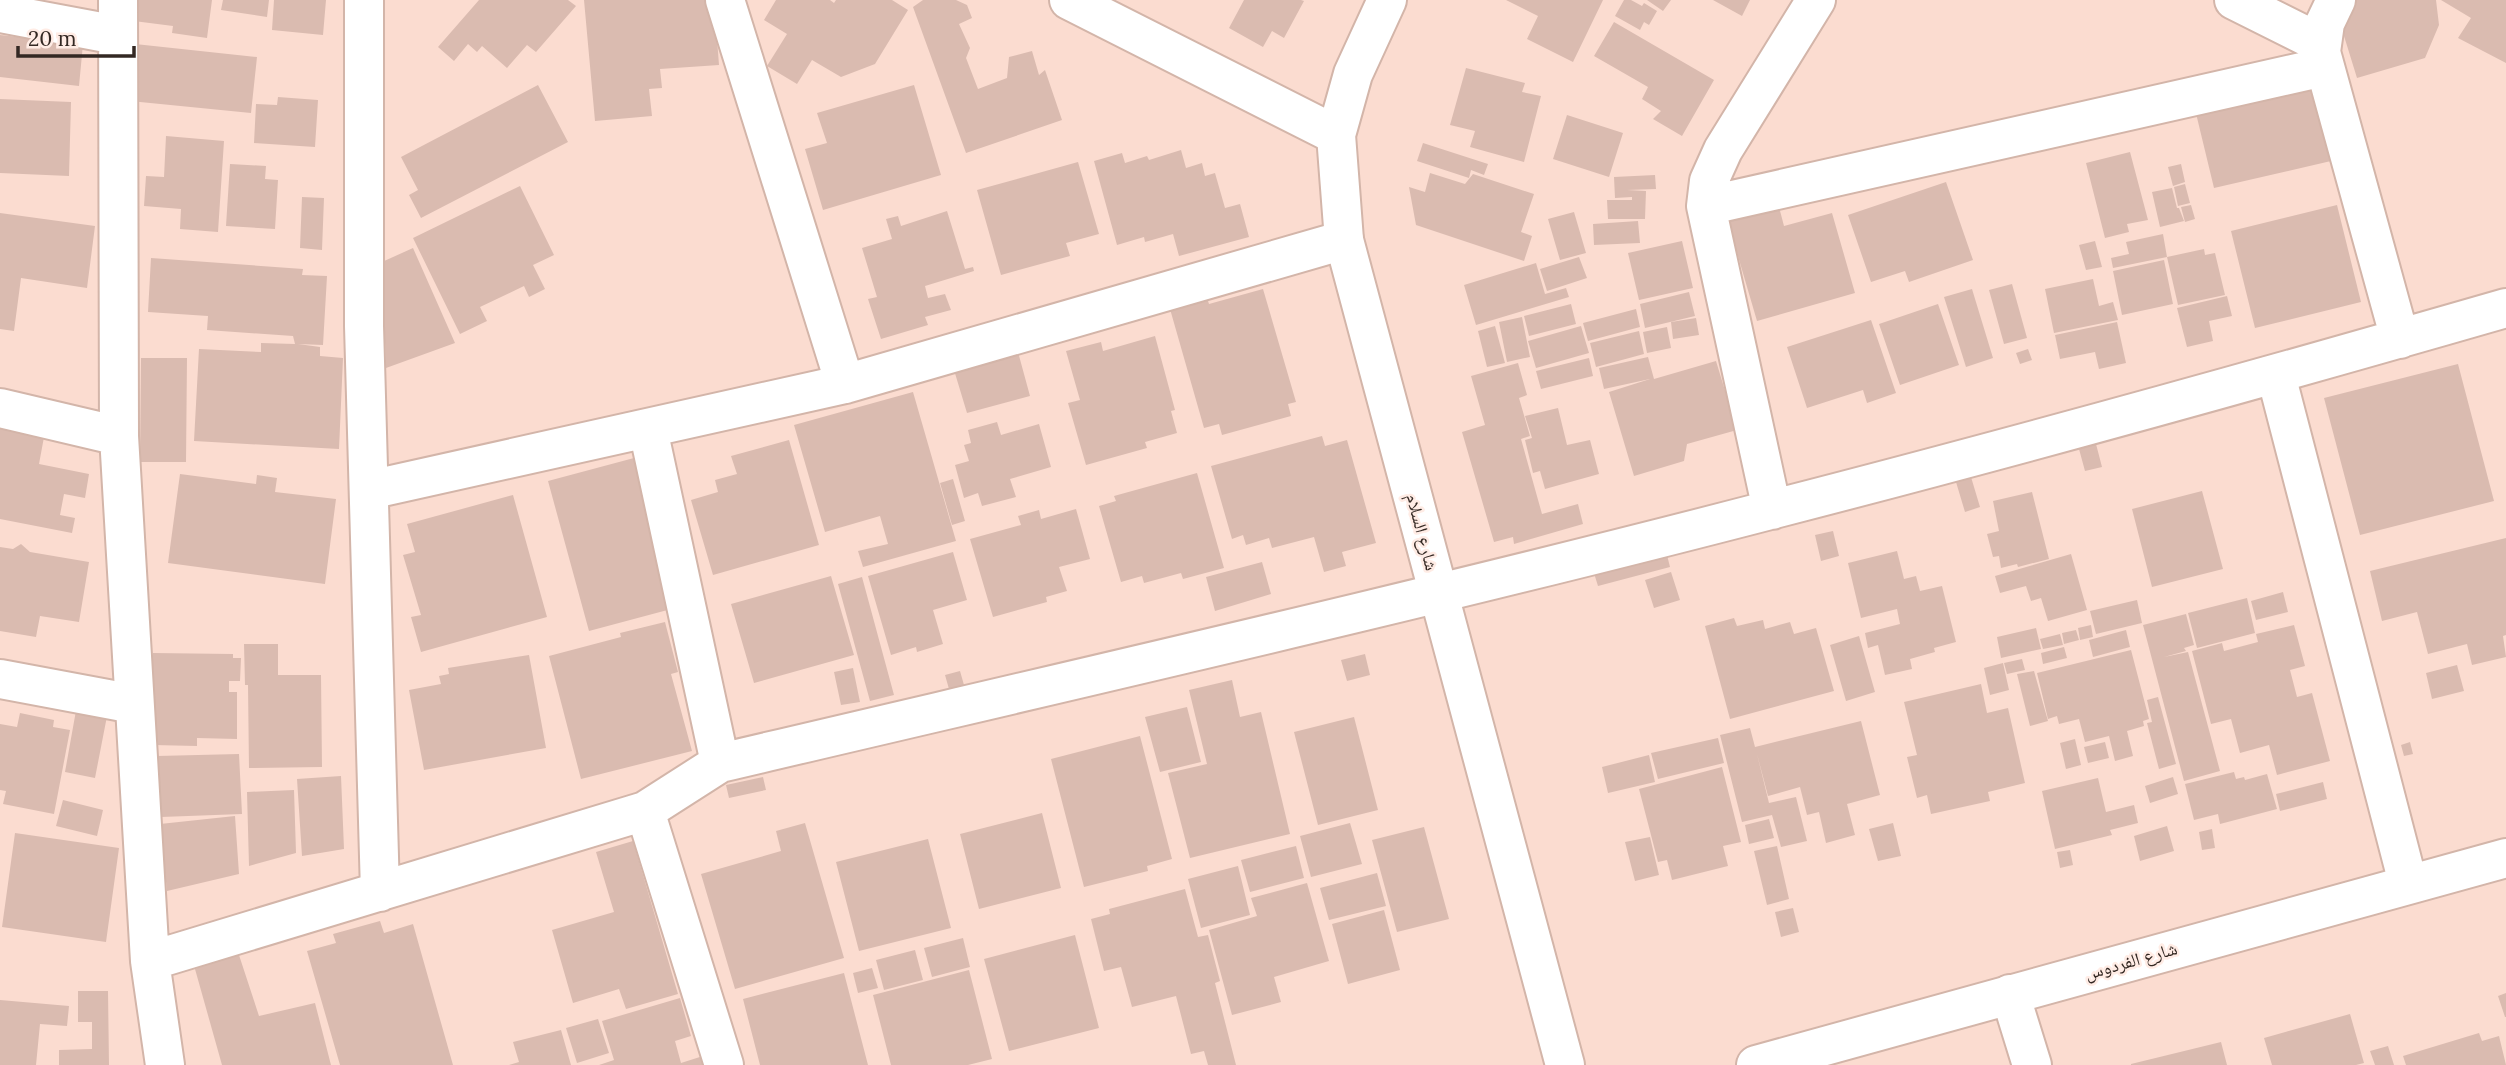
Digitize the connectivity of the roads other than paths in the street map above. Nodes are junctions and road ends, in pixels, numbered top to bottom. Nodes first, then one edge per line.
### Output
1 (364, 0) edge
2 (725, 0) edge
3 (1069, 0) edge
4 (1387, 0) edge
5 (1816, 0) edge
6 (2234, 0) edge
7 (2336, 0) edge
8 (0, 13) edge
9 (118, 17) edge
10 (2323, 56) junction
11 (1336, 135) junction
12 (1706, 206) junction
13 (1344, 240) junction
14 (2506, 308) edge
15 (2400, 339) junction
16 (2276, 375) junction
17 (845, 384) junction
18 (0, 408) edge
19 (648, 429) junction
20 (119, 436) junction
21 (369, 490) junction
22 (1772, 510) junction
23 (1438, 593) junction
24 (0, 679) edge
25 (134, 704) junction
26 (720, 763) junction
27 (645, 811) junction
28 (2506, 858) edge
29 (2408, 883) junction
30 (380, 892) junction
31 (150, 961) junction
32 (2010, 994) junction
33 (165, 1065) edge
34 (724, 1065) edge
35 (1565, 1065) edge
36 (1756, 1065) edge
37 (2032, 1065) edge

1 - 21 street
2 - 17 street
3 - 11 street
4 - 11 street, شارع السلام
5 - 12 street
6 - 10 street
7 - 10 street
8 - 9 street
9 - 20 street
10 - 12 street
10 - 15 street
11 - 13 street, شارع السلام
12 - 22 street
13 - 17 street
13 - 23 street, شارع السلام
14 - 15 street
15 - 16 street
16 - 22 street
16 - 29 street
17 - 19 street
18 - 20 street
19 - 21 street
19 - 26 street
20 - 25 street
21 - 30 street
22 - 23 street
23 - 26 street
23 - 35 street, شارع السلام
24 - 25 street
25 - 31 street
26 - 27 street
27 - 30 street
27 - 34 street
28 - 29 street, شارع الفردوس
29 - 32 street, شارع الفردوس
30 - 31 street
31 - 33 street
32 - 36 street, شارع الفردوس
32 - 37 street

